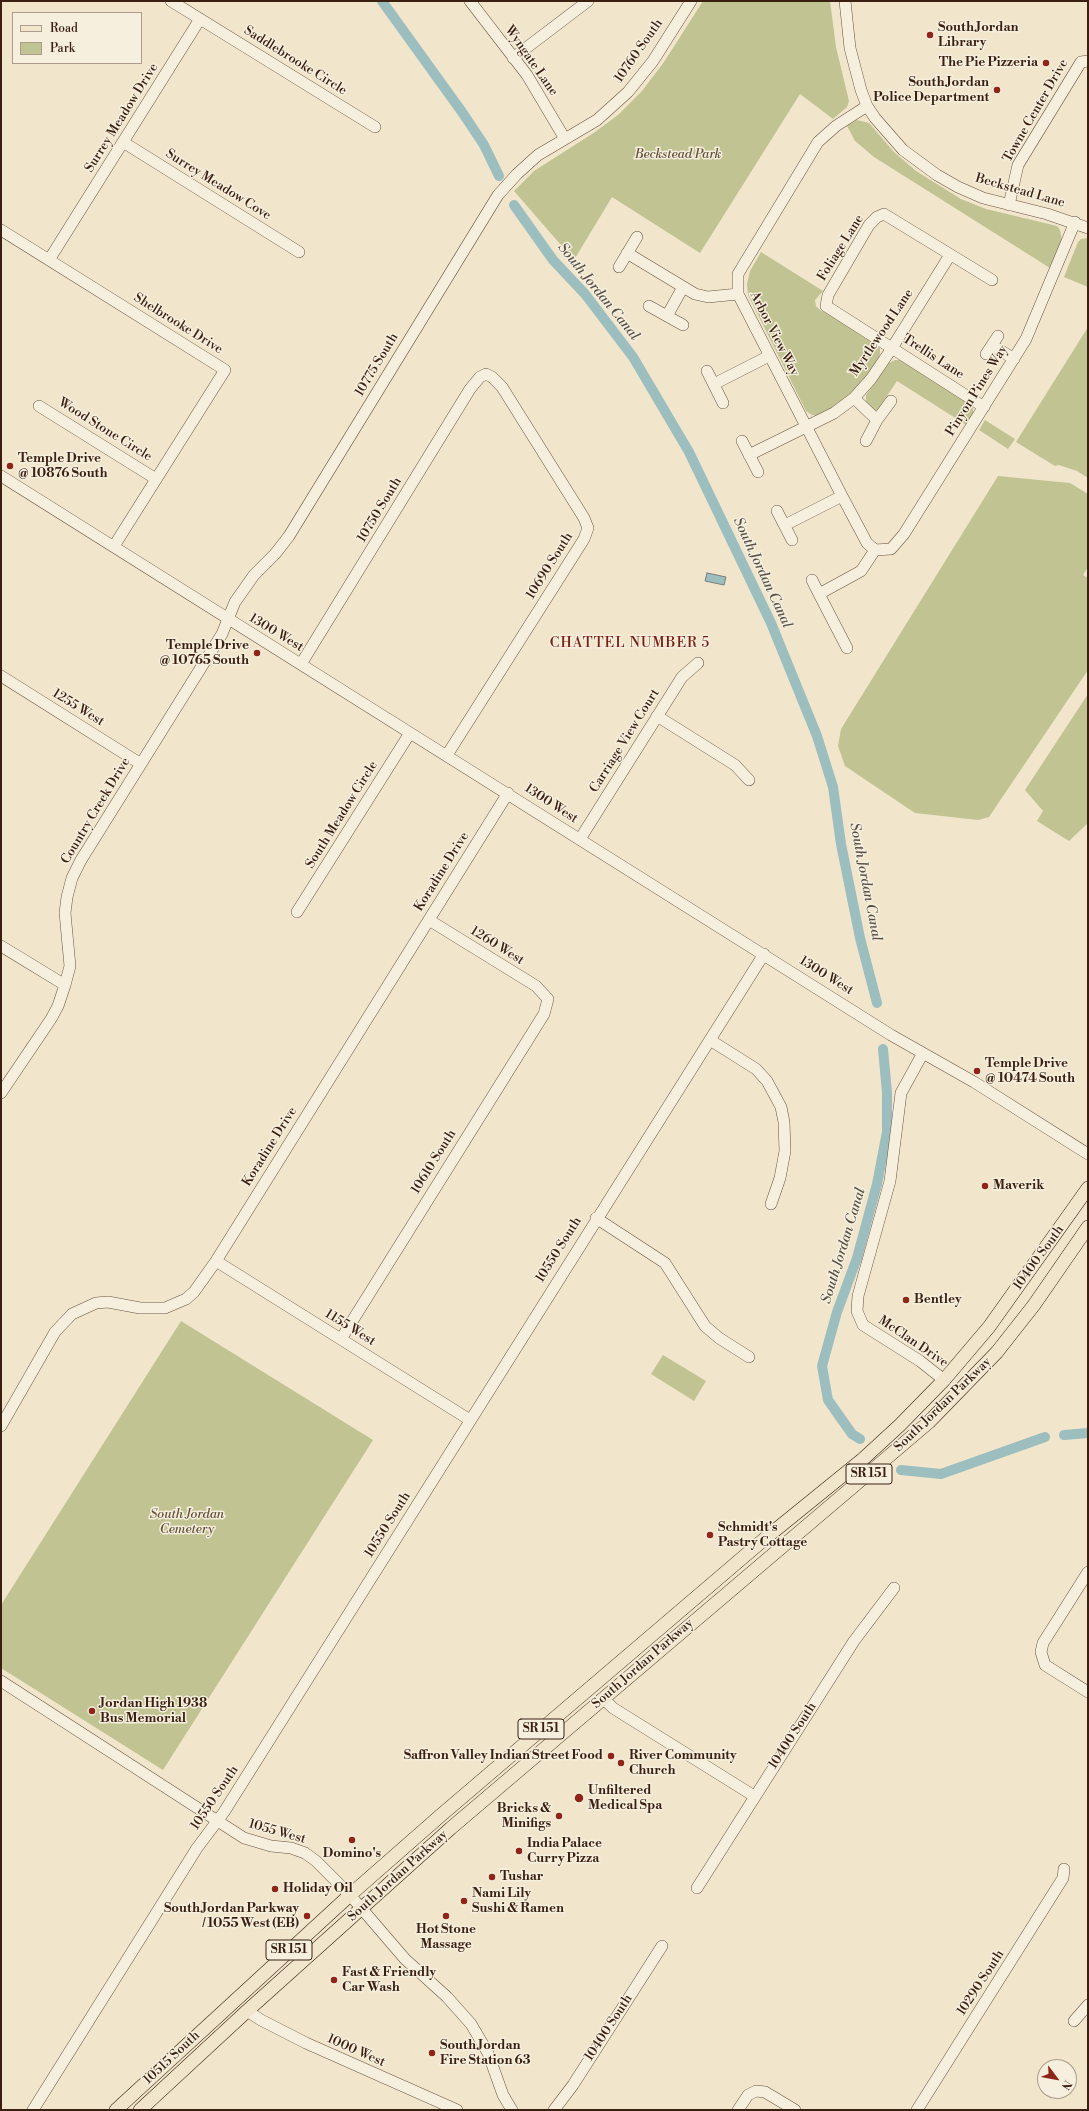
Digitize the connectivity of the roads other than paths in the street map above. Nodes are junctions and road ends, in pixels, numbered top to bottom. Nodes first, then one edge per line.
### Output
1 (171, 1) edge
2 (470, 1) edge
3 (588, 1) edge
4 (691, 1) edge
5 (845, 1) edge
6 (200, 19) junction
7 (514, 58) junction
8 (1088, 60) edge
9 (867, 106) junction
10 (375, 128) dead end
11 (565, 139) junction
12 (123, 142) junction
13 (1009, 205) junction
14 (1084, 225) edge
15 (1, 230) edge
16 (637, 237) dead end
17 (299, 252) dead end
18 (627, 253) junction
19 (950, 255) junction
20 (49, 260) junction
21 (619, 267) dead end
22 (992, 280) dead end
23 (683, 287) junction
24 (738, 294) junction
25 (649, 306) dead end
26 (826, 306) joint
27 (667, 316) junction
28 (683, 325) dead end
29 (992, 345) dead end
30 (892, 348) junction
31 (769, 356) junction
32 (1014, 359) junction
33 (707, 372) dead end
34 (486, 374) joint
35 (714, 384) junction
36 (854, 398) junction
37 (891, 401) dead end
38 (723, 403) dead end
39 (39, 406) dead end
40 (984, 407) junction
41 (877, 420) junction
42 (805, 426) junction
43 (742, 441) dead end
44 (866, 441) dead end
45 (749, 454) junction
46 (758, 472) dead end
47 (156, 479) junction
48 (2, 480) edge
49 (842, 496) junction
50 (777, 511) dead end
51 (785, 525) junction
52 (792, 540) dead end
53 (114, 546) junction
54 (875, 550) junction
55 (812, 580) dead end
56 (820, 594) junction
57 (228, 620) junction
58 (847, 648) dead end
59 (698, 663) dead end
60 (301, 664) junction
61 (1, 676) edge
62 (657, 716) junction
63 (410, 733) junction
64 (447, 755) junction
65 (141, 764) junction
66 (749, 780) dead end
67 (508, 793) junction
68 (580, 839) junction
69 (297, 912) dead end
70 (429, 920) junction
71 (1, 946) edge
72 (764, 954) junction
73 (66, 985) junction
74 (548, 999) joint
75 (710, 1040) junction
76 (923, 1053) junction
77 (1, 1093) edge
78 (1088, 1154) edge
79 (1088, 1188) edge
80 (771, 1204) dead end
81 (596, 1218) junction
82 (1088, 1228) edge
83 (216, 1261) junction
84 (1034, 1305) joint
85 (989, 1327) joint
86 (341, 1339) junction
87 (749, 1357) dead end
88 (944, 1380) junction
89 (470, 1420) junction
90 (1, 1426) edge
91 (1088, 1572) edge
92 (894, 1588) dead end
93 (1, 1681) edge
94 (1088, 1692) edge
95 (603, 1698) junction
96 (512, 1754) junction
97 (523, 1767) junction
98 (754, 1796) junction
99 (218, 1822) junction
100 (1064, 1869) dead end
101 (697, 1888) dead end
102 (350, 1895) junction
103 (362, 1909) junction
104 (662, 1946) dead end
105 (1088, 2005) edge
106 (228, 2006) joint
107 (245, 2012) junction
108 (1074, 2021) dead end
109 (33, 2110) edge
110 (116, 2110) edge
111 (140, 2110) edge
112 (457, 2110) edge
113 (512, 2110) edge
114 (554, 2110) edge
115 (738, 2110) edge
116 (795, 2110) edge
117 (917, 2110) edge

1 - 6 street
2 - 7 street, Wyngate Lane
3 - 7 street
4 - 11 street, 10760 South
5 - 9 street, Beckstead Lane
6 - 10 street, Saddlebrooke Circle
6 - 12 street, Surrey Meadow Drive
7 - 11 street, Wyngate Lane
8 - 13 street, Towne Center Drive
9 - 13 street, Beckstead Lane
9 - 24 street, Arbor View Way
11 - 57 street, 10775 South
12 - 17 street, Surrey Meadow Cove
12 - 20 street, Surrey Meadow Drive
13 - 14 street, Beckstead Lane
14 - 32 street, Pinyon Pines Way
15 - 20 street, Shelbrooke Drive
16 - 18 street
18 - 21 street
18 - 23 street
19 - 22 street
19 - 26 street, Foliage Lane
19 - 30 street, Myrtlewood Lane
20 - 47 street, Shelbrooke Drive
23 - 24 street
23 - 27 street
24 - 31 street, Arbor View Way
25 - 27 street
26 - 30 street, Trellis Lane
27 - 28 street
29 - 32 street
30 - 36 street, Myrtlewood Lane
30 - 40 street, Trellis Lane
31 - 35 street
31 - 42 street, Arbor View Way
32 - 40 street, Pinyon Pines Way
33 - 35 street
34 - 60 street, 10750 South
34 - 64 street, 10690 South
35 - 38 street
36 - 41 street
36 - 42 street, Myrtlewood Lane
37 - 41 street
39 - 47 street, Wood Stone Circle
40 - 54 street, Pinyon Pines Way
41 - 44 street
42 - 45 street, Myrtlewood Lane
42 - 49 street, Arbor View Way
43 - 45 street
45 - 46 street
47 - 53 street, Shelbrooke Drive
48 - 53 street, 1300 West
49 - 51 street
49 - 54 street, Arbor View Way
50 - 51 street
51 - 52 street
53 - 57 street, 1300 West
54 - 56 street
55 - 56 street
56 - 58 street
57 - 60 street, 1300 West
57 - 65 street, Country Creek Drive
59 - 62 street, Carriage View Court
60 - 63 street, 1300 West
61 - 65 street, 1255 West
62 - 66 street
62 - 68 street, Carriage View Court
63 - 64 street, 1300 West
63 - 69 street, South Meadow Circle
64 - 67 street, 1300 West
65 - 73 street, Country Creek Drive
67 - 68 street, 1300 West
67 - 70 street, Koradine Drive
68 - 72 street, 1300 West
70 - 74 street, 1260 West
70 - 83 street, Koradine Drive
71 - 73 street
72 - 75 street, 10550 South
72 - 76 street, 1300 West
73 - 77 street, Country Creek Drive
74 - 86 street, 10610 South
75 - 80 street
75 - 81 street, 10550 South
76 - 78 street, 1300 West
76 - 88 street, McClan Drive
79 - 85 main road, 10400 South / SR 151
81 - 87 street
81 - 89 street, 10550 South
82 - 84 main road, 10400 South / SR 151
83 - 86 street, 1155 West
83 - 90 street, Koradine Drive
84 - 95 main road, South Jordan Parkway / SR 151
85 - 88 main road, South Jordan Parkway / SR 151
86 - 89 street, 1155 West
88 - 96 main road, South Jordan Parkway / SR 151
89 - 99 street, 10550 South
91 - 94 street
92 - 98 street, 10400 South
93 - 99 street, 1055 West
95 - 97 main road, South Jordan Parkway / SR 151
95 - 98 street
96 - 97 main road
96 - 102 main road, South Jordan Parkway / SR 151
97 - 103 main road, South Jordan Parkway / SR 151
98 - 101 street, 10400 South
99 - 102 street, 1055 West
99 - 109 street, 10550 South
100 - 117 street, 10290 South
102 - 103 street, 1055 West
102 - 106 main road, South Jordan Parkway / SR 151
103 - 107 main road, South Jordan Parkway / SR 151
103 - 113 street, 1055 West
104 - 114 street, 10400 South
105 - 108 street
106 - 110 main road, 10515 South / SR 151
107 - 111 main road, 10515 South / SR 151
107 - 112 street, 1000 West
115 - 116 street

